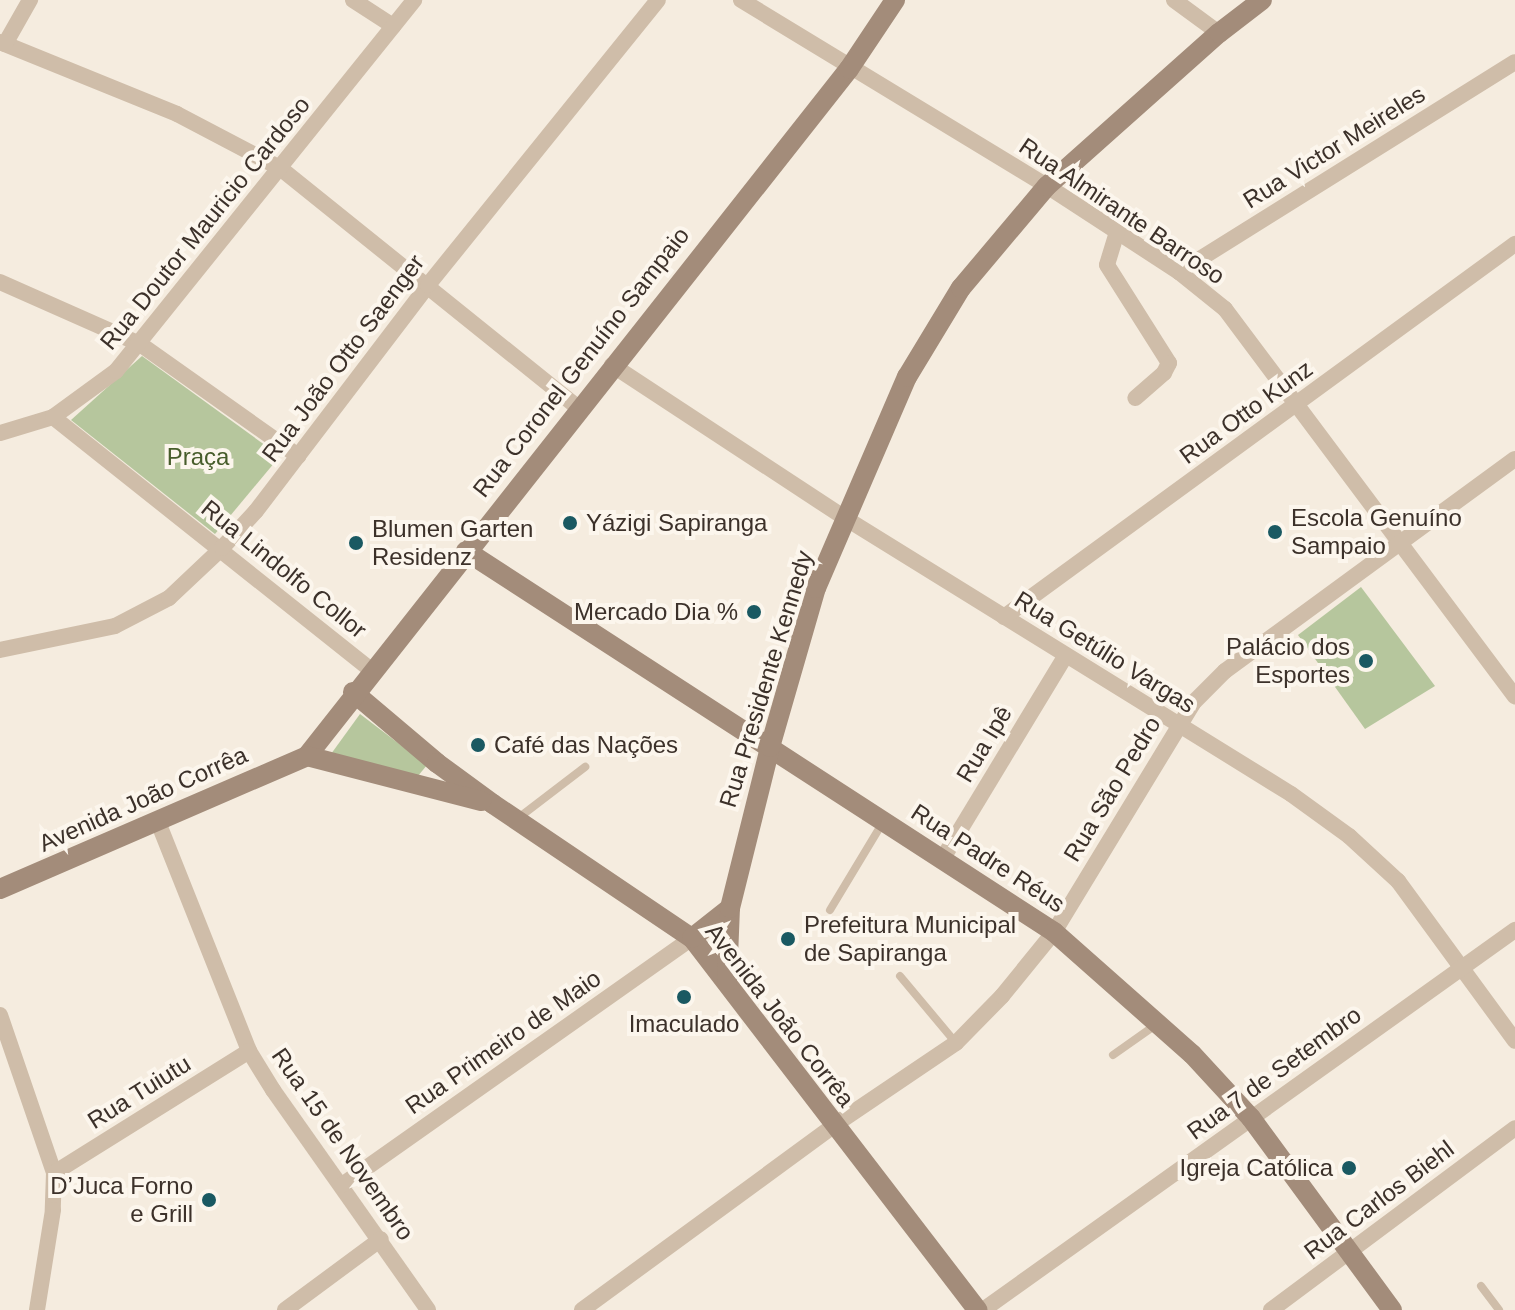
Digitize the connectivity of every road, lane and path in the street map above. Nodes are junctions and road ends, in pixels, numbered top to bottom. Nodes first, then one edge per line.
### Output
1 (30, 0) edge
2 (353, 0) edge
3 (414, 0) edge
4 (658, 0) edge
5 (741, 0) edge
6 (895, 0) edge
7 (1174, 0) edge
8 (1262, 0) edge
9 (393, 26) junction
10 (1219, 33) junction
11 (3, 43) edge
12 (1515, 62) edge
13 (849, 69) junction
14 (280, 168) junction
15 (1047, 186) junction
16 (1117, 232) junction
17 (1515, 244) edge
18 (1179, 272) junction
19 (0, 282) edge
20 (428, 285) junction
21 (140, 344) junction
22 (612, 365) junction
23 (1135, 398) dead end
24 (1297, 405) junction
25 (579, 408) junction
26 (53, 417) junction
27 (0, 433) edge
28 (298, 456) junction
29 (1515, 459) edge
30 (845, 518) junction
31 (1401, 545) junction
32 (222, 548) junction
33 (466, 551) junction
34 (1004, 617) junction
35 (0, 650) edge
36 (1066, 655) junction
37 (371, 670) junction
38 (1510, 679) edge
39 (353, 692) junction
40 (1515, 697) edge
41 (1178, 725) junction
42 (770, 747) junction
43 (307, 756) junction
44 (437, 763) junction
45 (585, 767) dead end
46 (425, 785) junction
47 (493, 804) junction
48 (517, 820) junction
49 (884, 820) junction
50 (158, 822) junction
51 (943, 858) junction
52 (0, 889) edge
53 (730, 908) junction
54 (830, 910) dead end
55 (1515, 930) edge
56 (1054, 932) junction
57 (692, 938) junction
58 (1462, 968) junction
59 (900, 976) dead end
60 (727, 982) junction
61 (0, 1015) edge
62 (1158, 1023) junction
63 (1515, 1041) edge
64 (956, 1043) junction
65 (249, 1051) junction
66 (1113, 1055) dead end
67 (1251, 1118) junction
68 (833, 1126) junction
69 (1515, 1128) edge
70 (54, 1173) junction
71 (342, 1185) junction
72 (381, 1239) junction
73 (1349, 1252) junction
74 (1481, 1286) dead end
75 (972, 1308) edge
76 (37, 1310) edge
77 (285, 1310) edge
78 (428, 1310) edge
79 (582, 1310) edge
80 (1271, 1310) edge
81 (1392, 1310) edge
82 (1499, 1310) edge

1 - 11 street
2 - 9 street
3 - 9 street, Rua Doutor Mauricio Cardoso
4 - 20 street, Rua João Otto Saenger
5 - 13 street, Rua Almirante Barroso
6 - 13 main road, Rua Coronel Genuíno Sampaio
7 - 10 street
8 - 10 main road, Rua Presidente Kennedy
9 - 14 street, Rua Doutor Mauricio Cardoso
10 - 15 main road, Rua Presidente Kennedy
11 - 14 street
12 - 18 street, Rua Victor Meireles
13 - 15 street, Rua Almirante Barroso
13 - 22 main road, Rua Coronel Genuíno Sampaio
14 - 20 street
14 - 21 street, Rua Doutor Mauricio Cardoso
15 - 16 street, Rua Almirante Barroso
15 - 30 main road, Rua Presidente Kennedy
16 - 18 street, Rua Almirante Barroso
16 - 23 street
17 - 24 street, Rua Otto Kunz
18 - 24 street, Rua Almirante Barroso
19 - 21 street
20 - 25 street
20 - 28 street, Rua João Otto Saenger
21 - 26 street, Rua Doutor Mauricio Cardoso
21 - 28 street
22 - 25 main road, Rua Coronel Genuíno Sampaio
22 - 30 street, Rua Getúlio Vargas
24 - 31 street, Rua Almirante Barroso
24 - 34 street, Rua Otto Kunz
25 - 33 main road, Rua Coronel Genuíno Sampaio
26 - 27 street, Rua Doutor Mauricio Cardoso
26 - 32 street, Rua Lindolfo Collor
28 - 32 street, Rua João Otto Saenger
29 - 31 street, Rua São Pedro
30 - 34 street, Rua Getúlio Vargas
30 - 42 main road, Rua Presidente Kennedy
31 - 38 street, Rua Almirante Barroso
31 - 41 street, Rua São Pedro
32 - 35 street, Rua João Otto Saenger
32 - 37 street, Rua Lindolfo Collor
33 - 37 main road, Rua Coronel Genuíno Sampaio
33 - 42 main road, Rua Padre Réus
34 - 36 street, Rua Getúlio Vargas
36 - 41 street, Rua Getúlio Vargas
36 - 51 street, Rua Ipê
37 - 39 main road, Rua Coronel Genuíno Sampaio
38 - 40 street, Rua Almirante Barroso
39 - 43 main road, Rua Coronel Genuíno Sampaio
39 - 44 main road, Avenida João Corrêa
41 - 56 street, Rua São Pedro
41 - 58 street, Rua Getúlio Vargas
42 - 49 main road, Rua Padre Réus
42 - 53 main road, Rua Presidente Kennedy
43 - 46 main road, Avenida João Corrêa
43 - 50 main road, Avenida João Corrêa
44 - 46 main road
44 - 47 main road, Avenida João Corrêa
45 - 48 lane
46 - 47 main road, Avenida João Corrêa
47 - 48 main road, Avenida João Corrêa
48 - 57 main road, Avenida João Corrêa
49 - 51 main road, Rua Padre Réus
49 - 54 lane
50 - 52 main road, Avenida João Corrêa
50 - 65 street, Rua 15 de Novembro
51 - 56 main road, Rua Padre Réus
53 - 57 main road
53 - 60 main road, Rua Presidente Kennedy
55 - 58 street, Rua 7 de Setembro
56 - 62 main road, Rua Padre Réus
56 - 64 street, Rua São Pedro
57 - 60 main road, Avenida João Corrêa
57 - 71 street, Rua Primeiro de Maio
58 - 63 street, Rua Getúlio Vargas
58 - 67 street, Rua 7 de Setembro
59 - 64 lane
60 - 68 main road, Avenida João Corrêa
61 - 70 street
62 - 66 lane
62 - 67 main road, Rua Padre Réus
64 - 68 street, Rua São Pedro
65 - 70 street, Rua Tuiutu
65 - 71 street, Rua 15 de Novembro
67 - 73 main road, Rua Padre Réus
67 - 75 street, Rua 7 de Setembro
68 - 75 main road, Avenida João Corrêa
68 - 79 street, Rua São Pedro
69 - 73 street, Rua Carlos Biehl
70 - 76 street
71 - 72 street, Rua 15 de Novembro
72 - 77 street
72 - 78 street, Rua 15 de Novembro
73 - 80 street, Rua Carlos Biehl
73 - 81 main road, Rua Padre Réus
74 - 82 lane

